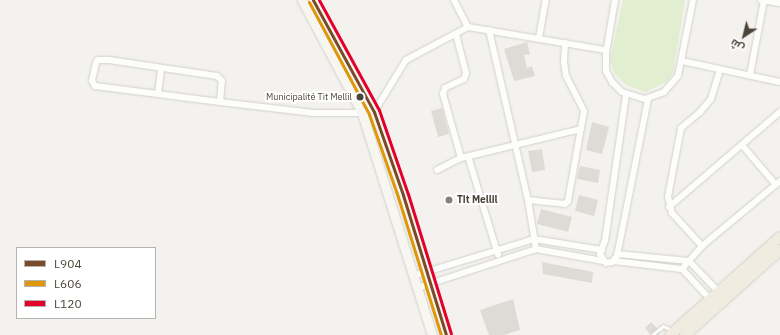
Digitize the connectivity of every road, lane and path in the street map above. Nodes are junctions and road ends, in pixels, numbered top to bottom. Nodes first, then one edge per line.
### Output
1 (302, 0) edge
2 (313, 0) edge
3 (454, 0) edge
4 (546, 0) edge
5 (615, 0) edge
6 (693, 0) edge
7 (763, 0) edge
8 (780, 3) edge
9 (468, 27) junction
10 (489, 30) junction
11 (456, 34) junction
12 (539, 38) junction
13 (565, 43) junction
14 (606, 50) junction
15 (682, 61) junction
16 (161, 68) junction
17 (720, 70) junction
18 (750, 75) junction
19 (780, 82) edge
20 (158, 94) junction
21 (626, 94) junction
22 (648, 99) junction
23 (220, 102) junction
24 (374, 112) junction
25 (780, 112) edge
26 (362, 113) junction
27 (581, 129) junction
28 (516, 143) junction
29 (742, 145) junction
30 (468, 156) junction
31 (461, 158) junction
32 (437, 170) dead end
33 (778, 183) edge
34 (528, 200) junction
35 (669, 207) junction
36 (780, 237) edge
37 (534, 239) junction
38 (702, 246) junction
39 (536, 249) junction
40 (603, 249) junction
41 (780, 250) edge
42 (497, 252) junction
43 (617, 253) junction
44 (780, 256) edge
45 (770, 258) junction
46 (603, 260) junction
47 (500, 261) junction
48 (614, 261) junction
49 (689, 261) junction
50 (682, 269) junction
51 (426, 272) junction
52 (413, 276) junction
53 (430, 284) junction
54 (417, 288) junction
55 (718, 291) junction
56 (709, 298) junction
57 (672, 333) edge
58 (432, 335) edge
59 (446, 335) edge
60 (652, 335) edge
61 (685, 335) edge

1 - 26 main road
2 - 24 main road
3 - 9 street
4 - 12 street
5 - 14 street
6 - 15 street
7 - 8 street
7 - 18 street
9 - 10 street
9 - 11 street
10 - 12 street
10 - 28 street
11 - 24 street
11 - 31 street
12 - 13 street
13 - 14 street
13 - 27 street
14 - 21 street
15 - 17 street
15 - 22 street
16 - 20 street
16 - 20 street
16 - 23 street
17 - 18 street
17 - 35 street
18 - 19 street
20 - 23 street
21 - 22 street
21 - 40 street
22 - 43 street
23 - 26 street
24 - 26 street
24 - 51 main road
25 - 29 street
26 - 52 main road
27 - 28 street
27 - 34 street
28 - 30 street
28 - 34 street
29 - 33 street
29 - 35 street
30 - 31 street
30 - 42 street
31 - 32 street
33 - 38 street
34 - 37 street
35 - 38 street
36 - 55 highway
37 - 39 street
37 - 40 street
37 - 42 street
38 - 49 street
39 - 46 street
39 - 47 street
40 - 43 street
40 - 46 street
41 - 45 highway
42 - 47 street
42 - 51 street
43 - 48 street
43 - 49 street
44 - 45 street
45 - 61 highway
46 - 48 street
47 - 53 street
48 - 50 street
49 - 50 street
49 - 55 street
50 - 56 street
51 - 52 street
51 - 53 main road
52 - 54 main road
53 - 54 street
53 - 59 main road
54 - 58 main road
55 - 56 highway
56 - 57 highway
57 - 60 lane

